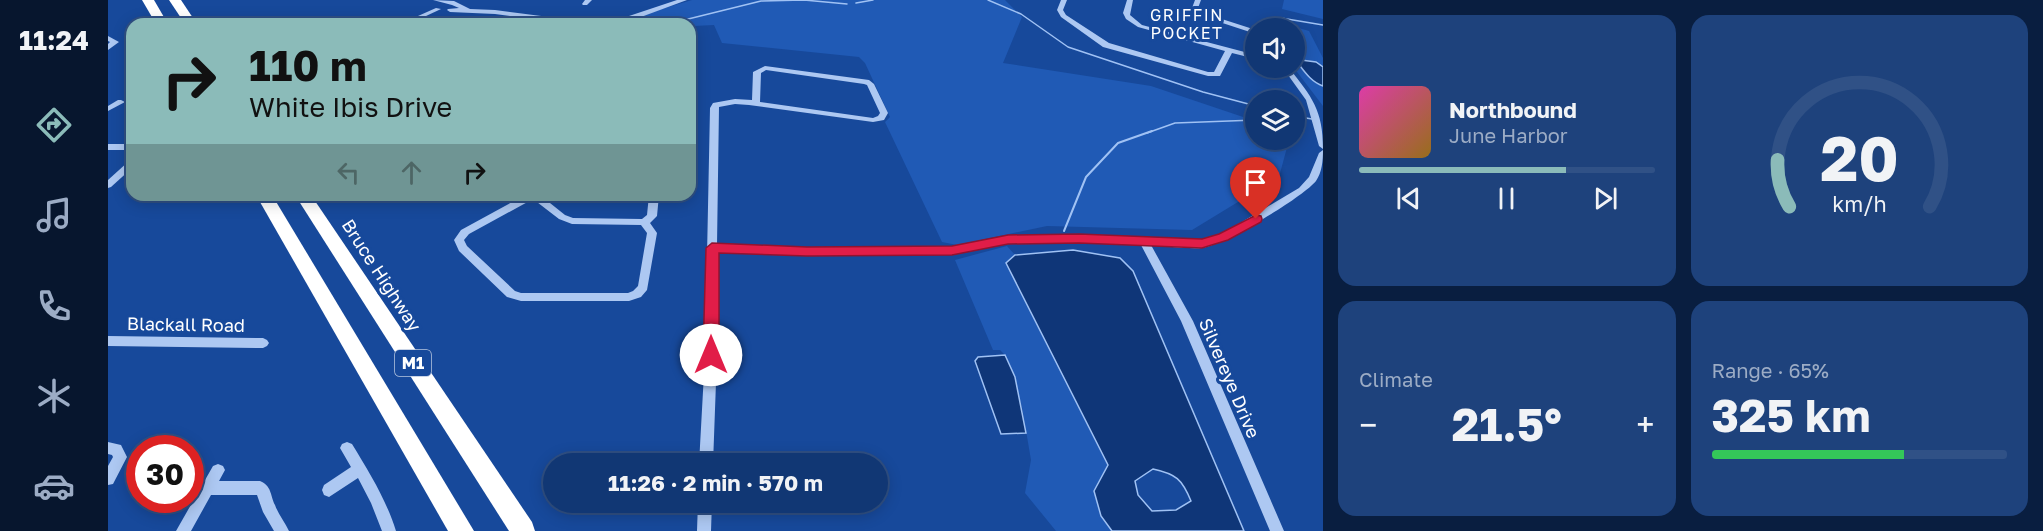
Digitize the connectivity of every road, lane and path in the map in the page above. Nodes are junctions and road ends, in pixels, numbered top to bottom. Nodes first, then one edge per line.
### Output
1 (148, 0) edge
2 (175, 0) edge
3 (426, 0) edge
4 (684, 0) edge
5 (1064, 0) edge
6 (1130, 0) edge
7 (1198, 0) edge
8 (447, 5) edge
9 (158, 18) edge
10 (187, 18) edge
11 (417, 18) edge
12 (422, 18) edge
13 (551, 18) edge
14 (627, 18) edge
15 (1245, 28) edge
16 (108, 38) edge
17 (108, 48) edge
18 (1228, 51) junction
19 (1245, 55) edge
20 (1294, 78) edge
21 (120, 102) dead end
22 (756, 102) junction
23 (108, 109) edge
24 (1323, 146) edge
25 (108, 147) edge
26 (126, 147) edge
27 (1323, 153) edge
28 (126, 168) edge
29 (108, 185) edge
30 (268, 201) edge
31 (307, 201) edge
32 (522, 201) edge
33 (541, 201) edge
34 (653, 201) edge
35 (644, 222) junction
36 (1144, 242) junction
37 (712, 248) junction
38 (108, 342) edge
39 (263, 343) dead end
40 (108, 448) edge
41 (347, 448) dead end
42 (706, 453) edge
43 (360, 469) junction
44 (218, 470) dead end
45 (108, 480) edge
46 (208, 488) junction
47 (329, 490) dead end
48 (705, 513) edge
49 (183, 531) edge
50 (282, 531) edge
51 (389, 531) edge
52 (462, 531) edge
53 (523, 531) edge
54 (704, 531) edge
55 (1276, 531) edge

1 - 9 highway
2 - 10 highway
3 - 8 street
4 - 14 street
5 - 18 street
6 - 18 street
7 - 15 street
8 - 11 street
8 - 12 street
8 - 13 street
16 - 17 street
18 - 19 street
20 - 24 street
21 - 23 street
22 - 22 street
22 - 37 street
25 - 26 street
27 - 36 street
28 - 29 street
30 - 52 highway, M1
31 - 53 highway, Bruce Highway / M1
32 - 35 street
33 - 35 street
34 - 35 street
36 - 37 street
36 - 55 street, Silvereye Drive
37 - 42 street
38 - 39 street, Blackall Road
40 - 45 street
41 - 43 street
43 - 47 street
43 - 51 street
44 - 46 street
46 - 49 street
46 - 50 street
48 - 54 street

